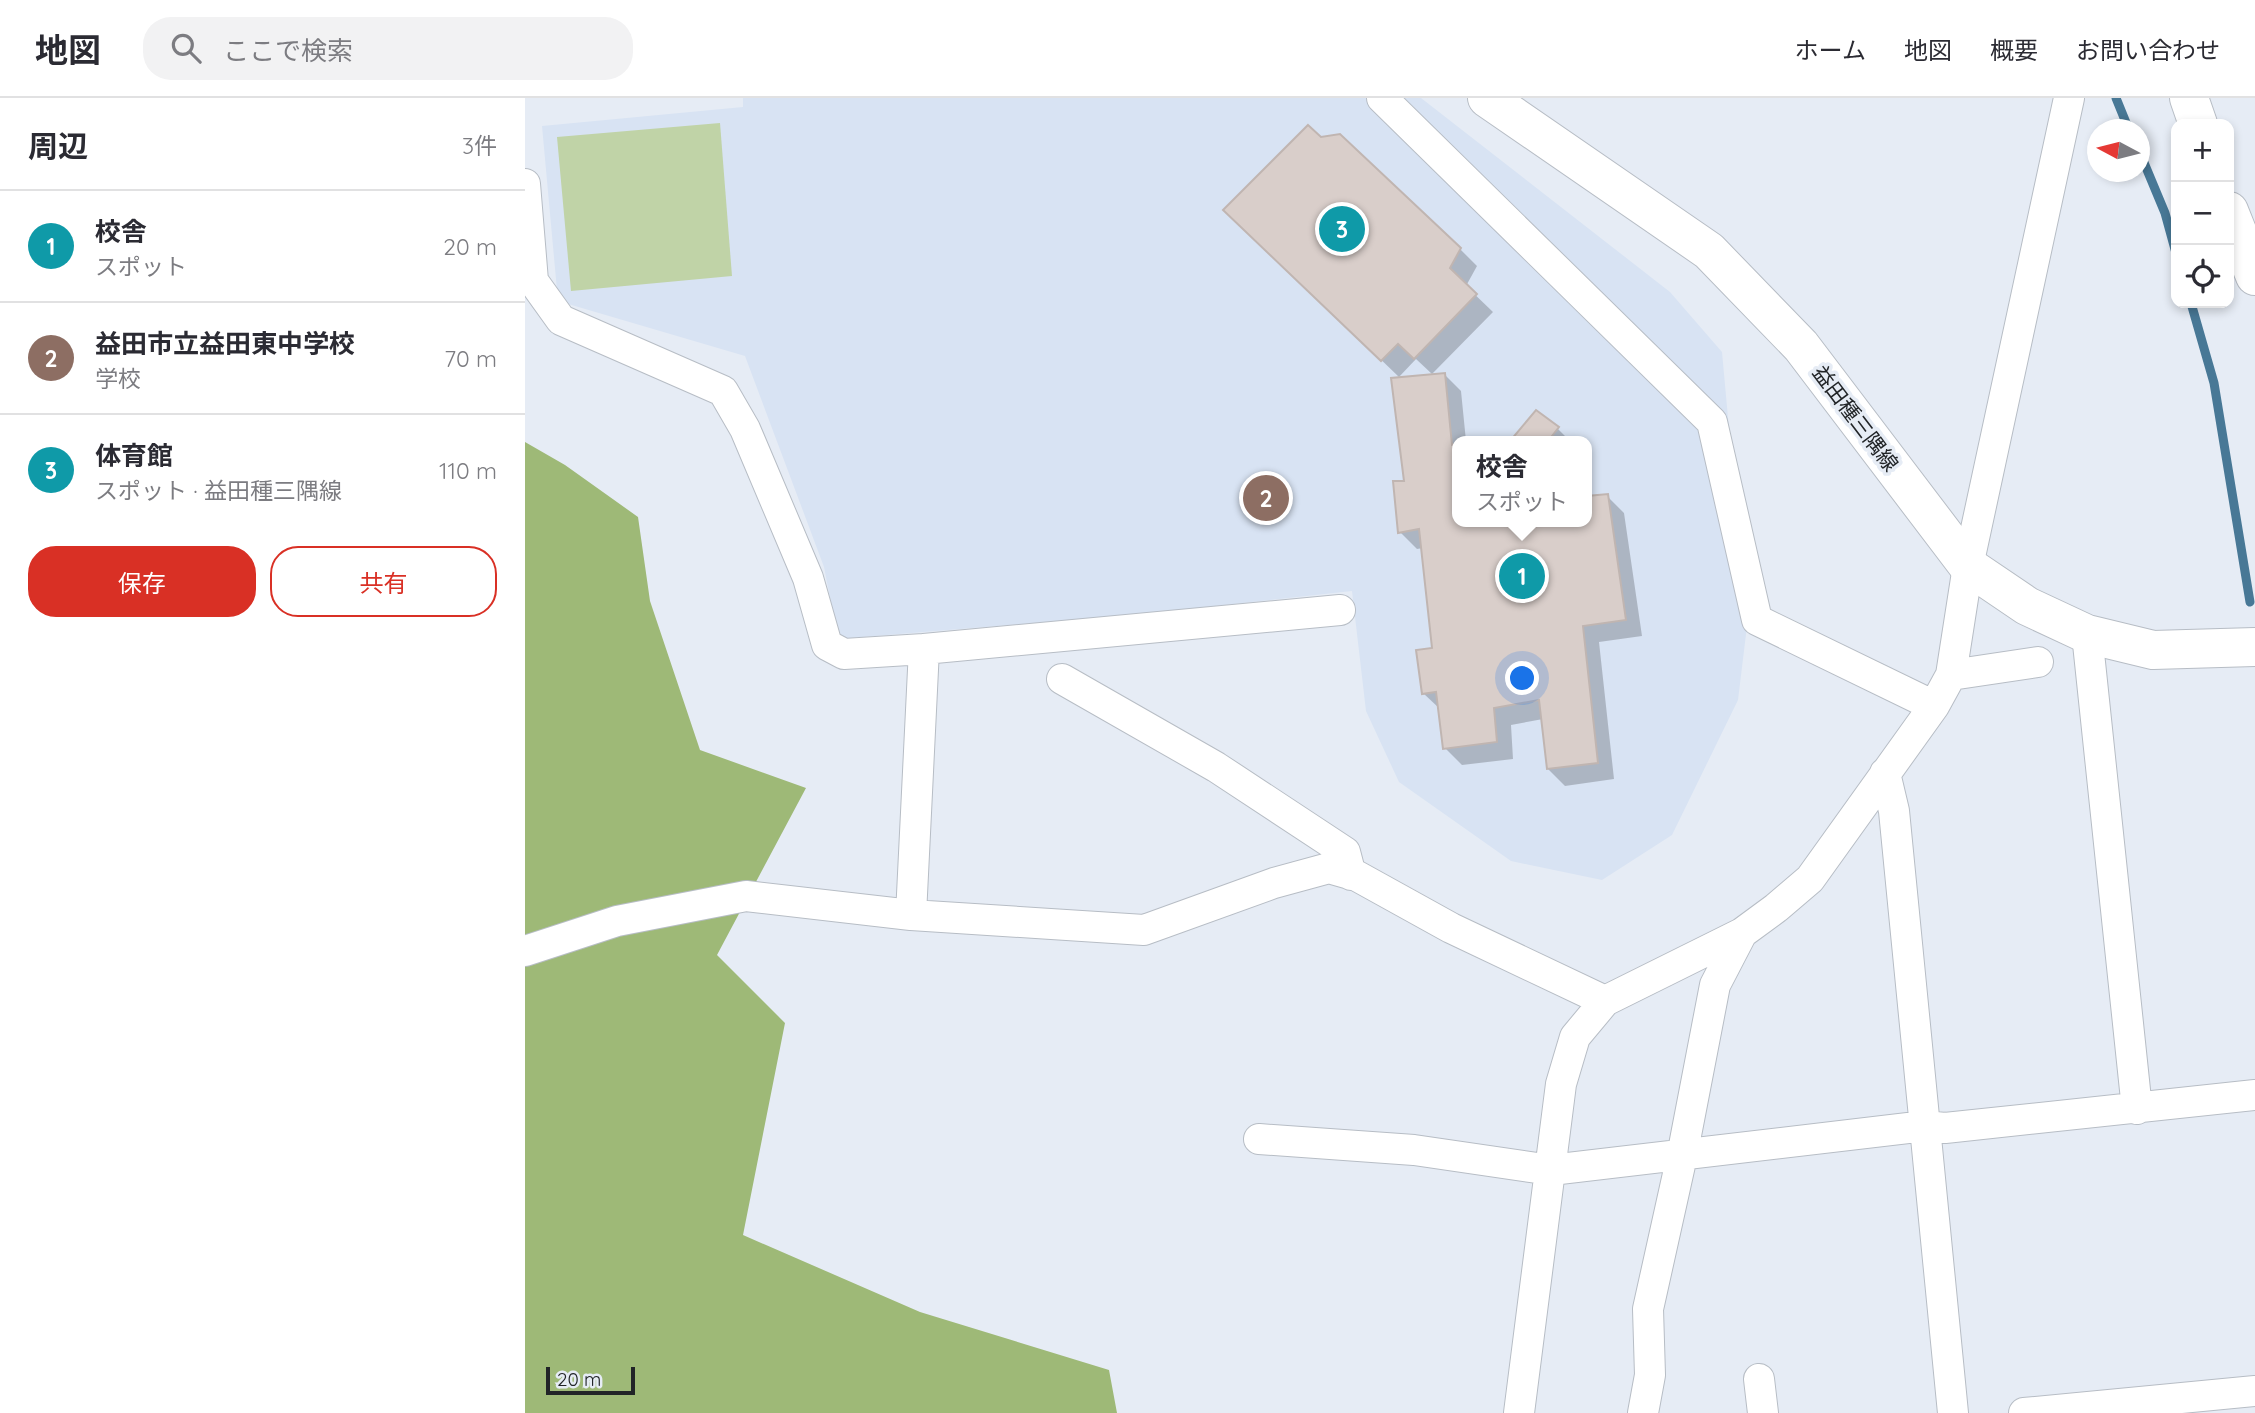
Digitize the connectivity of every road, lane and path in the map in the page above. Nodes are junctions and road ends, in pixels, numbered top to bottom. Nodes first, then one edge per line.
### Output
1 (1382, 98) edge
2 (1487, 98) edge
3 (2069, 98) edge
4 (2189, 98) edge
5 (2196, 119) edge
6 (525, 184) edge
7 (2234, 224) edge
8 (2255, 276) edge
9 (1968, 566) junction
10 (1340, 610) dead end
11 (2087, 634) junction
12 (2255, 647) edge
13 (924, 649) junction
14 (2038, 662) dead end
15 (1951, 675) junction
16 (1062, 679) dead end
17 (1934, 706) junction
18 (1885, 773) junction
19 (1351, 875) junction
20 (911, 915) junction
21 (1742, 933) junction
22 (525, 951) edge
23 (1605, 1002) junction
24 (2255, 1095) edge
25 (2137, 1109) junction
26 (1925, 1126) junction
27 (1259, 1139) dead end
28 (1682, 1156) junction
29 (1551, 1170) junction
30 (1759, 1379) dead end
31 (2255, 1391) edge
32 (2170, 1406) edge
33 (1519, 1413) edge
34 (1643, 1413) edge
35 (1763, 1413) edge
36 (1954, 1413) edge
37 (2024, 1413) edge

1 - 17 street
2 - 9 main road, 益田種三隅線
3 - 9 street
4 - 5 main road
6 - 13 street
7 - 8 main road
9 - 11 main road, 益田種三隅線
9 - 15 street
10 - 13 street
11 - 12 main road, 益田種三隅線
11 - 25 street
13 - 20 street
14 - 15 street
15 - 17 street
16 - 19 street
17 - 18 street
18 - 21 street
18 - 26 street
19 - 20 street
19 - 23 street
20 - 22 street
21 - 23 street
21 - 28 street
23 - 29 street
24 - 25 street
25 - 26 street
26 - 28 street
26 - 36 street
27 - 29 street
28 - 29 street
28 - 34 street
29 - 33 street
30 - 35 street
31 - 32 street
32 - 37 street

